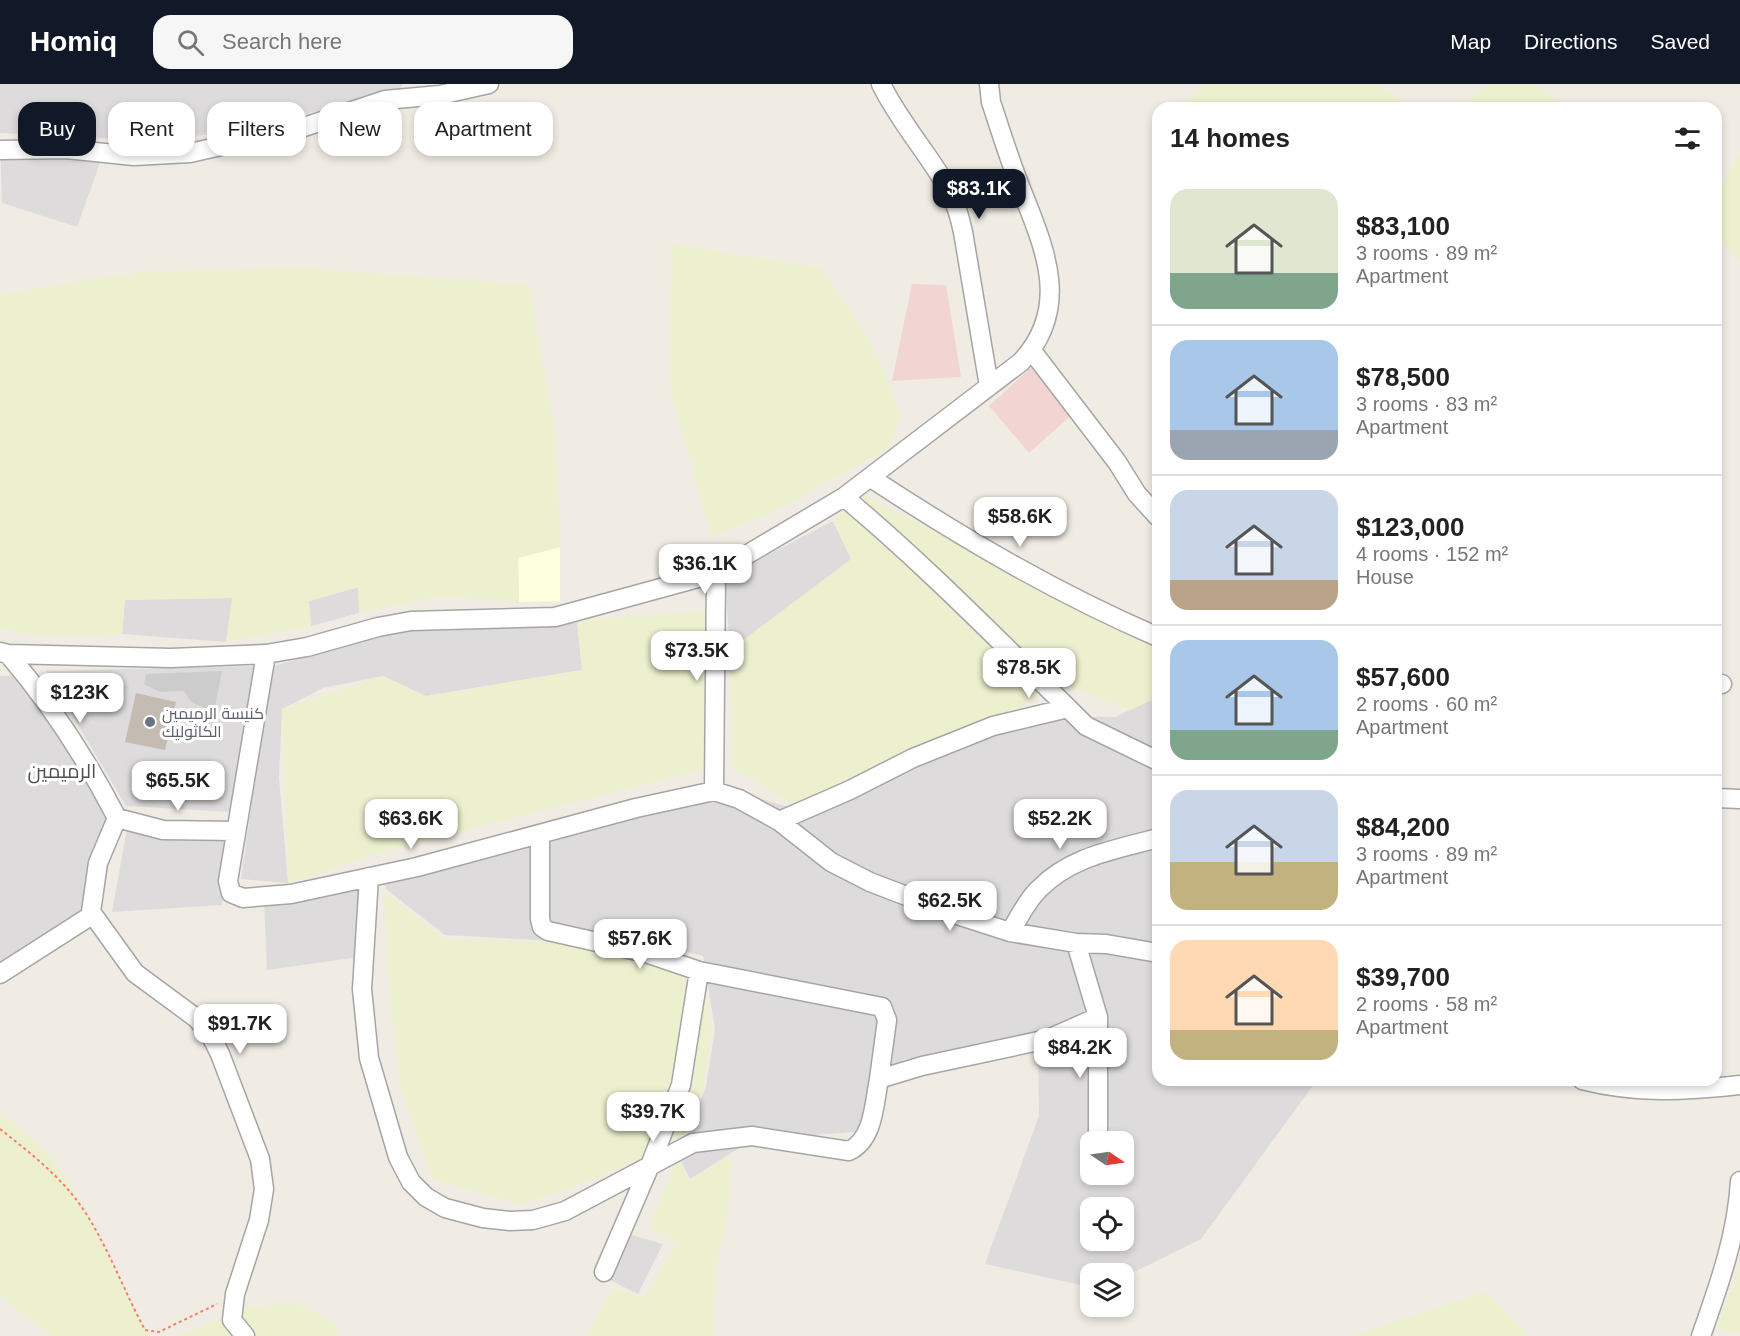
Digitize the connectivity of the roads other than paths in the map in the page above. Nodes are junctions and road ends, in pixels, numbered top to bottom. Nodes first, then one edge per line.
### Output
1 (489, 84) edge
2 (881, 84) edge
3 (989, 84) edge
4 (0, 150) edge
5 (1032, 351) junction
6 (989, 387) junction
7 (871, 478) junction
8 (844, 497) junction
9 (1152, 510) edge
10 (716, 573) junction
11 (1152, 635) edge
12 (4, 653) edge
13 (266, 654) junction
14 (1068, 708) junction
15 (1152, 758) edge
16 (714, 791) junction
17 (1722, 798) edge
18 (1740, 799) edge
19 (117, 818) junction
20 (779, 821) junction
21 (236, 831) junction
22 (540, 836) junction
23 (1152, 840) edge
24 (369, 877) junction
25 (92, 915) junction
26 (1010, 932) junction
27 (1076, 944) junction
28 (1152, 952) edge
29 (699, 971) junction
30 (0, 974) edge
31 (1098, 1017) junction
32 (879, 1079) junction
33 (1740, 1085) edge
34 (1605, 1086) edge
35 (1098, 1131) edge
36 (651, 1163) junction
37 (1740, 1181) edge
38 (604, 1272) dead end
39 (245, 1336) edge
40 (1701, 1336) edge

1 - 4 street
2 - 6 street
3 - 5 street
5 - 6 street
5 - 9 street
6 - 7 street
7 - 8 street
7 - 11 street
8 - 10 street
8 - 14 street
10 - 13 street
10 - 16 street
12 - 13 street
12 - 19 street
13 - 21 street
14 - 15 street
14 - 20 street
16 - 20 street
16 - 22 street
17 - 18 street
19 - 21 street
19 - 25 street
20 - 26 street
21 - 24 street
22 - 24 street
22 - 29 street
23 - 26 street
24 - 36 street
25 - 30 street
25 - 39 street
26 - 27 street
27 - 28 street
27 - 31 street
29 - 32 street
29 - 36 street
31 - 32 street
31 - 35 street
32 - 36 street
33 - 34 street
36 - 38 street
37 - 40 street

